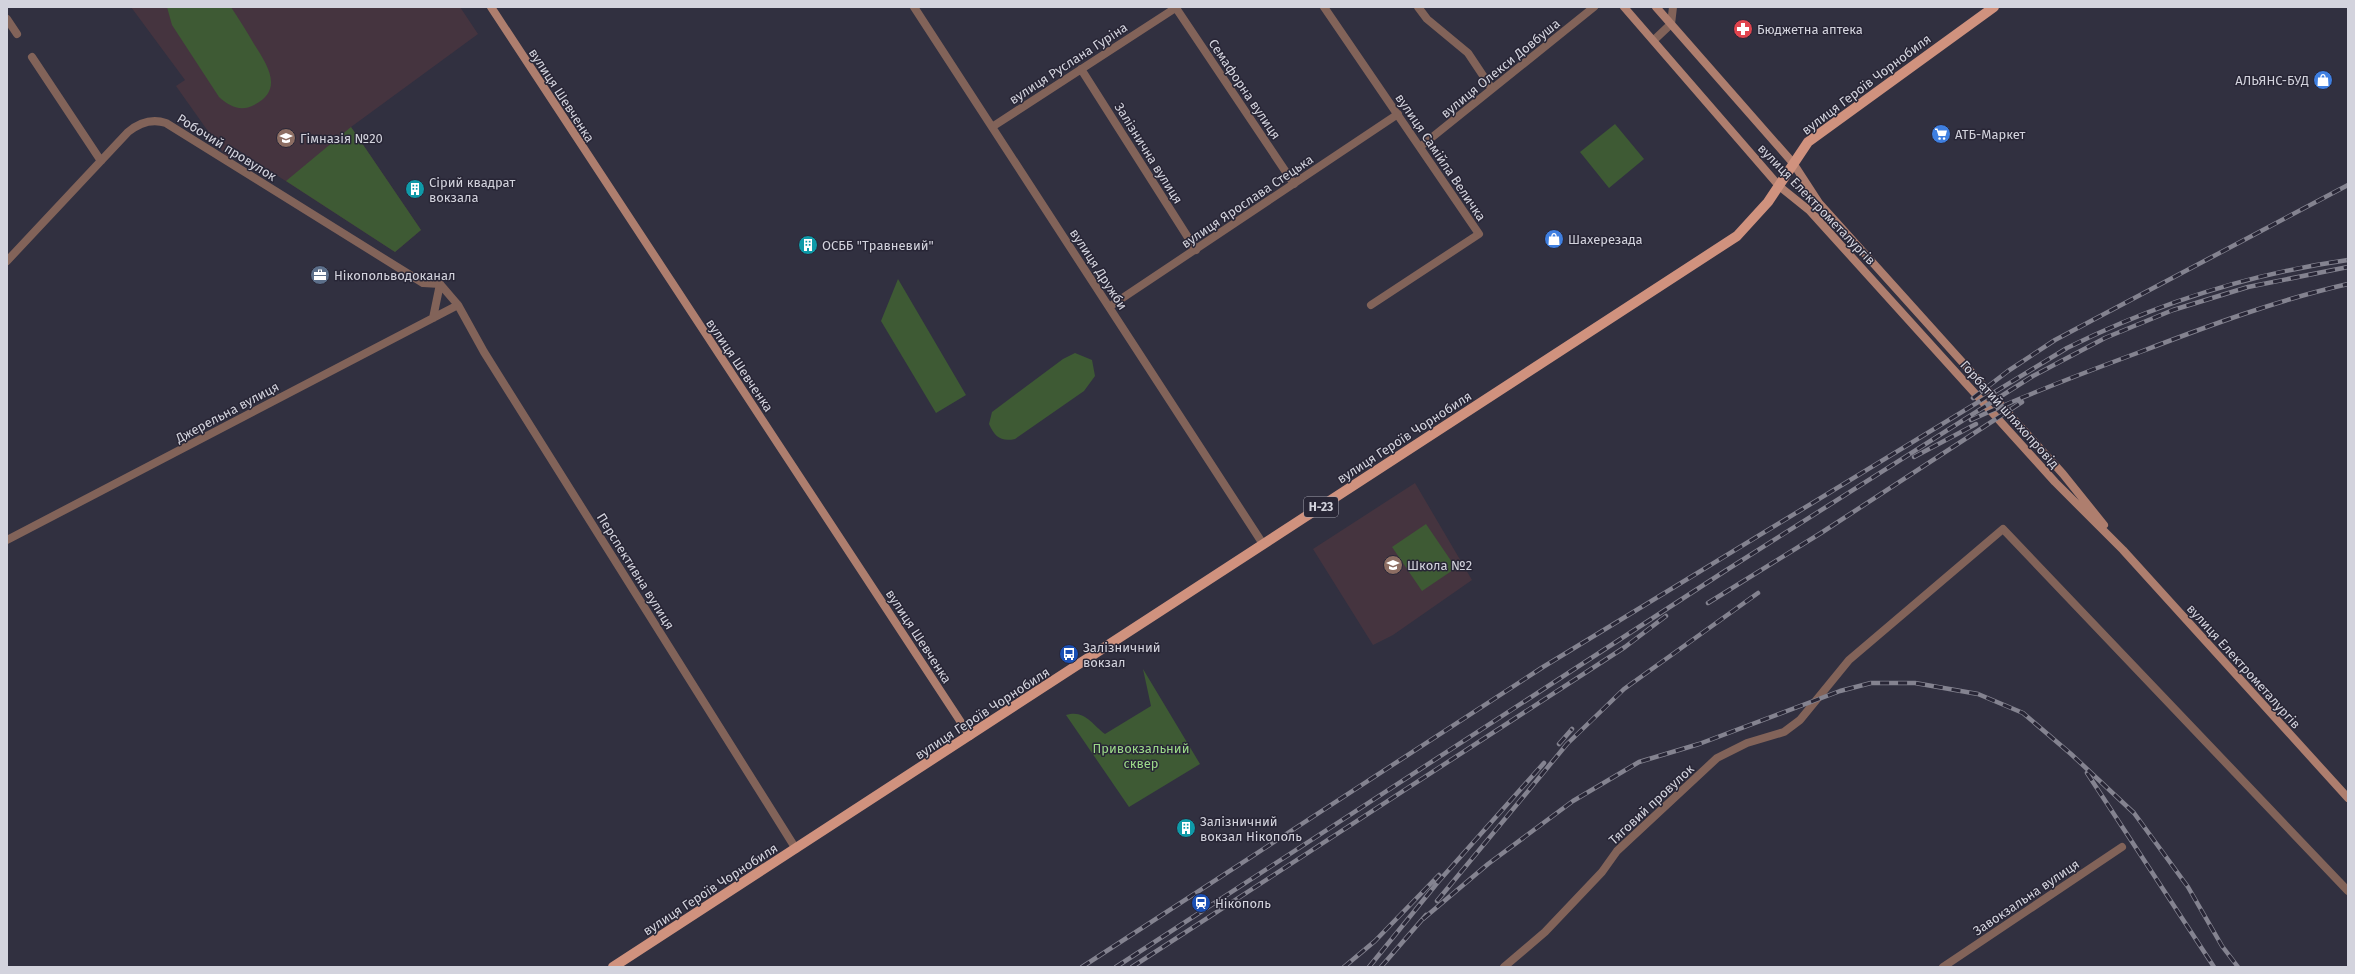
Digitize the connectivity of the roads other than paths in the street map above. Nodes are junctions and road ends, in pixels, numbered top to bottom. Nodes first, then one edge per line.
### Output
1 (491, 7) edge
2 (914, 7) edge
3 (1176, 7) edge
4 (1324, 7) edge
5 (1418, 7) edge
6 (1594, 7) edge
7 (1624, 7) edge
8 (1656, 7) edge
9 (1673, 7) edge
10 (1994, 7) edge
11 (7, 19) edge
12 (1671, 24) junction
13 (17, 34) dead end
14 (1654, 40) junction
15 (32, 57) dead end
16 (1081, 69) junction
17 (1492, 89) junction
18 (1398, 114) junction
19 (992, 127) junction
20 (1420, 147) junction
21 (101, 161) junction
22 (1793, 163) junction
23 (1294, 184) junction
24 (1779, 186) junction
25 (1196, 250) junction
26 (7, 261) edge
27 (440, 284) junction
28 (458, 305) junction
29 (1371, 305) dead end
30 (1109, 307) junction
31 (433, 318) junction
32 (1957, 356) joint
33 (1948, 363) joint
34 (7, 540) edge
35 (1263, 544) junction
36 (2123, 550) junction
37 (970, 736) junction
38 (2348, 798) edge
39 (2122, 847) dead end
40 (796, 849) junction
41 (2348, 891) edge
42 (613, 967) edge
43 (1504, 967) edge
44 (1943, 967) edge

1 - 37 main road, вулиця Шевченка
2 - 19 street, вулиця Дружби
3 - 16 street, вулиця Руслана Гуріна
3 - 23 street, Семафорна вулиця
4 - 18 street, вулиця Самійла Величка
5 - 17 street
6 - 17 street, вулиця Олекси Довбуша
7 - 14 main road, вулиця Електрометалургів
8 - 12 main road, вулиця Електрометалургів
9 - 12 street
10 - 22 main road, вулиця Героїв Чорнобиля / Н-23
11 - 13 street
12 - 14 street
12 - 22 main road, вулиця Електрометалургів
14 - 24 main road, вулиця Електрометалургів
15 - 21 street
16 - 19 street, вулиця Руслана Гуріна
16 - 25 street, Залізнична вулиця
17 - 20 street, вулиця Олекси Довбуша
18 - 20 street, вулиця Самійла Величка
18 - 23 street, вулиця Ярослава Стецька
19 - 30 street, вулиця Дружби
20 - 29 street, вулиця Самійла Величка
21 - 26 street, Робочий провулок
21 - 27 street, Робочий провулок
22 - 24 main road, вулиця Героїв Чорнобиля / Н-23
22 - 32 main road, вулиця Електрометалургів
23 - 25 street, вулиця Ярослава Стецька
24 - 33 main road, вулиця Електрометалургів
24 - 35 main road, вулиця Героїв Чорнобиля / Н-23
25 - 30 street, вулиця Ярослава Стецька
27 - 28 street
27 - 31 street
28 - 31 street, Джерельна вулиця
28 - 40 street, Перспективна вулиця
30 - 35 street, вулиця Дружби
31 - 34 street, Джерельна вулиця
32 - 36 main road, Горбатий шляхопровід
33 - 36 main road, Горбатий шляхопровід
35 - 37 main road, вулиця Героїв Чорнобиля / Н-23
36 - 38 main road, вулиця Електрометалургів
37 - 40 main road, вулиця Героїв Чорнобиля / Н-23
39 - 44 street, Завокзальна вулиця
40 - 42 main road, вулиця Героїв Чорнобиля / Н-23
41 - 43 street, Тяговий провулок

